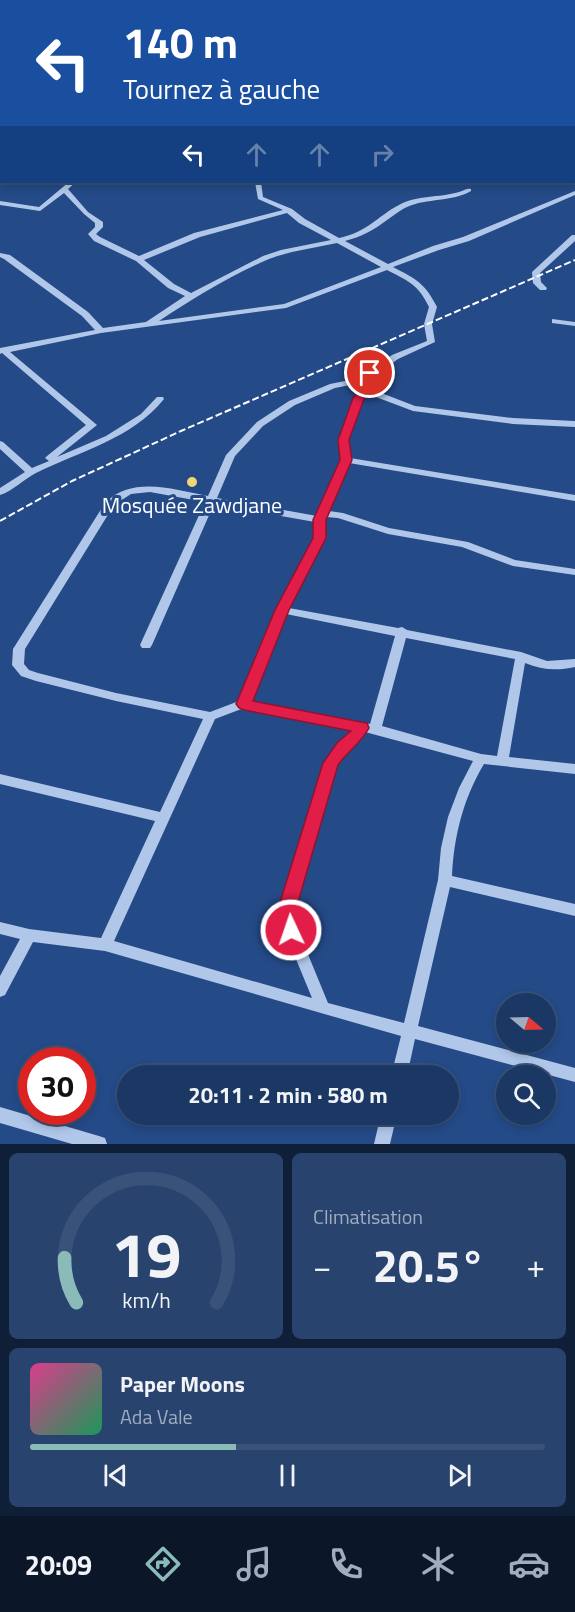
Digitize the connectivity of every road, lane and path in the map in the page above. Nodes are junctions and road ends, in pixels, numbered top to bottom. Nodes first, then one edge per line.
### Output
1 (72, 183) edge
2 (258, 183) edge
3 (64, 189) junction
4 (470, 190) dead end
5 (575, 193) edge
6 (0, 203) edge
7 (290, 210) junction
8 (575, 237) edge
9 (340, 242) junction
10 (0, 255) edge
11 (139, 259) junction
12 (386, 267) junction
13 (543, 288) dead end
14 (191, 296) junction
15 (555, 321) dead end
16 (575, 324) edge
17 (146, 326) junction
18 (101, 331) junction
19 (1, 351) edge
20 (365, 386) junction
21 (160, 399) dead end
22 (575, 424) edge
23 (0, 444) edge
24 (346, 460) junction
25 (35, 470) junction
26 (0, 492) edge
27 (575, 498) edge
28 (211, 501) junction
29 (321, 516) junction
30 (575, 572) edge
31 (282, 610) junction
32 (402, 632) junction
33 (146, 645) dead end
34 (521, 656) junction
35 (575, 663) edge
36 (244, 704) junction
37 (210, 716) junction
38 (368, 728) junction
39 (481, 759) junction
40 (502, 761) junction
41 (575, 769) edge
42 (0, 779) edge
43 (163, 818) junction
44 (445, 880) junction
45 (575, 910) edge
46 (0, 928) edge
47 (29, 935) junction
48 (105, 945) junction
49 (0, 990) edge
50 (323, 1008) junction
51 (410, 1032) junction
52 (402, 1065) edge
53 (575, 1075) edge
54 (0, 1115) edge
55 (386, 1125) edge
56 (96, 1144) edge
57 (382, 1144) edge

1 - 3 street
2 - 7 street
3 - 6 street
3 - 11 street
4 - 9 street
5 - 12 street
7 - 9 street
7 - 11 street
8 - 13 street
9 - 12 street
9 - 14 street
10 - 18 street
11 - 14 street
12 - 17 street
12 - 20 street
14 - 17 street
15 - 16 street
17 - 18 street
18 - 19 street
19 - 25 street
20 - 22 street
20 - 24 street
20 - 28 street
21 - 25 street
23 - 25 street
24 - 27 street
24 - 29 street
25 - 26 street
28 - 29 street
28 - 33 street
28 - 37 street
29 - 30 street
29 - 31 street
31 - 32 street
31 - 36 street
32 - 34 street
32 - 38 street
34 - 35 street
34 - 40 street
36 - 37 street
36 - 38 street
37 - 43 street
38 - 39 street
38 - 50 street
39 - 40 street
39 - 44 street
40 - 41 street
42 - 43 street
43 - 48 street
44 - 45 street
44 - 51 street
46 - 47 street
47 - 48 street
47 - 49 street
48 - 50 street
50 - 51 street
51 - 52 street
51 - 53 street
54 - 56 street
55 - 57 street

